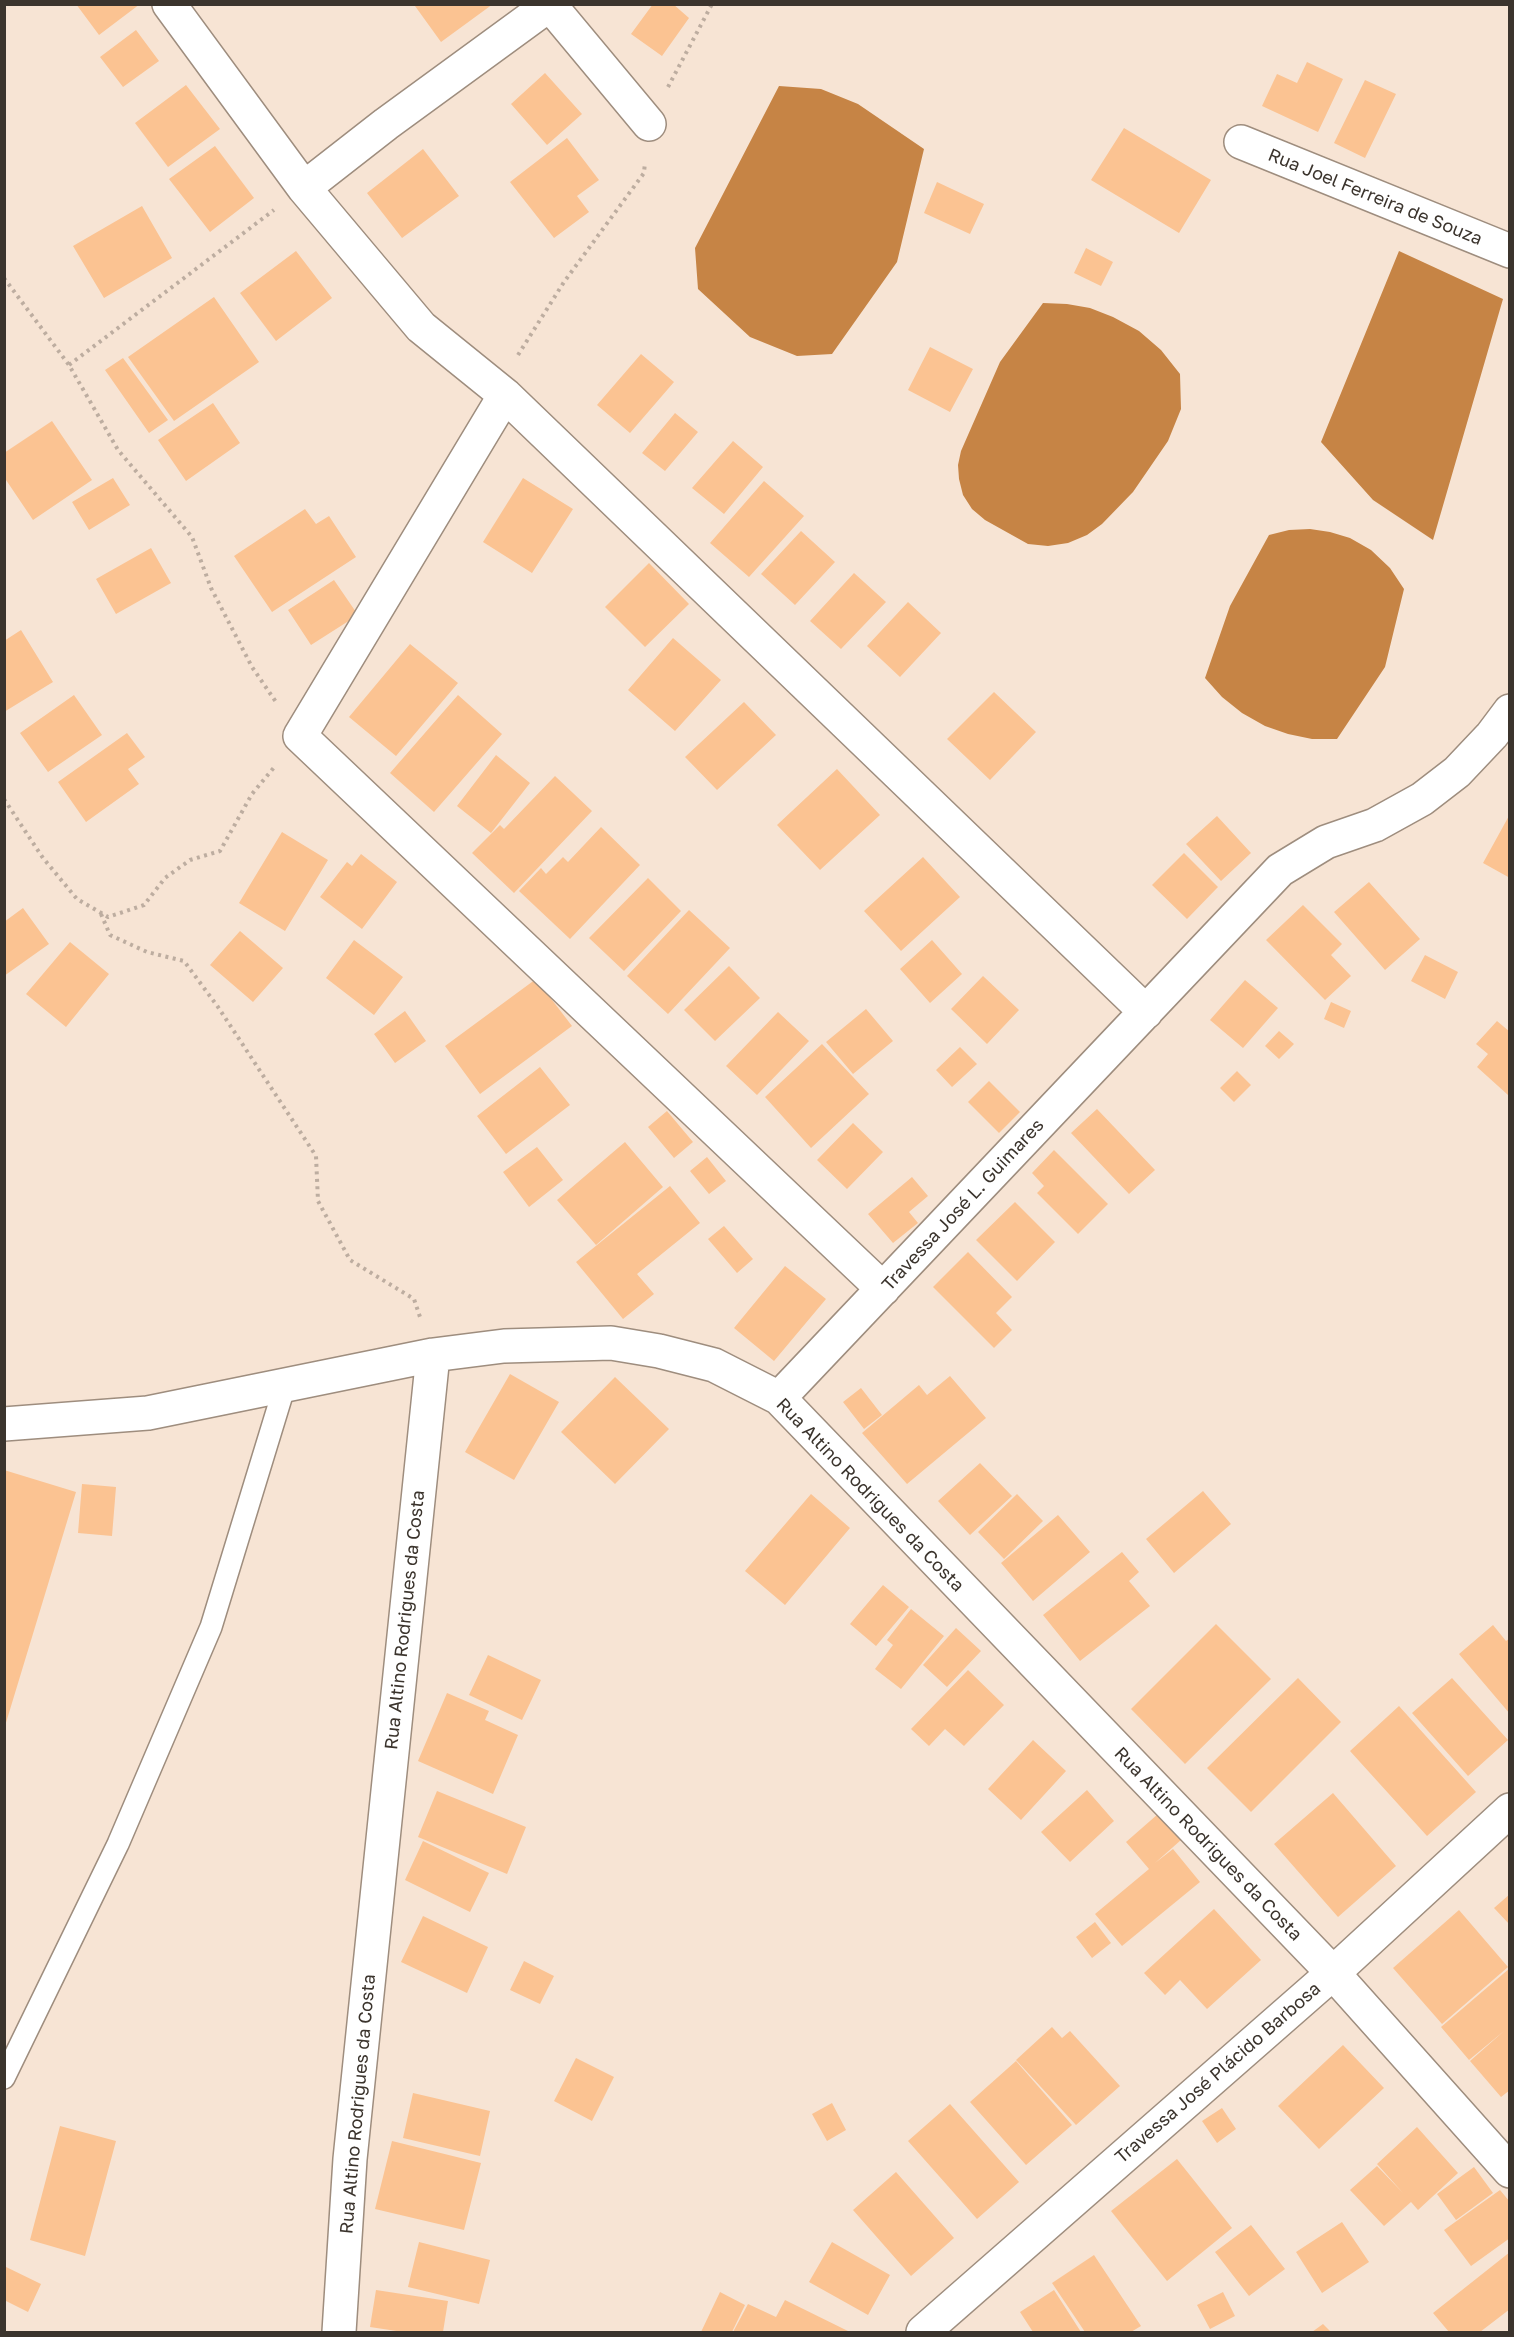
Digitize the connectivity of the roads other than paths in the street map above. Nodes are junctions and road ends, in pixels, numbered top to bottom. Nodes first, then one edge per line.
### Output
1 (169, 4) edge
2 (549, 5) edge
3 (649, 124) road end
4 (1241, 142) dead end
5 (304, 188) junction
6 (1509, 251) edge
7 (501, 392) junction
8 (1509, 711) edge
9 (1146, 1012) junction
10 (883, 1289) junction
11 (433, 1355) junction
12 (285, 1385) junction
13 (779, 1398) junction
14 (4, 1424) edge
15 (1509, 1810) edge
16 (1333, 1973) junction
17 (4, 2078) edge
18 (1509, 2171) edge
19 (339, 2332) edge
20 (923, 2332) edge

1 - 5 street
2 - 3 street
2 - 5 street
4 - 6 street, Rua Joel Ferreira de Souza
5 - 7 street
7 - 9 street
7 - 10 street
8 - 9 street, Travessa José L. Guimares
9 - 10 street, Travessa José L. Guimares
10 - 13 street, Travessa José L. Guimares
11 - 12 street
11 - 13 street, Rua Altino Rodrigues da Costa
11 - 19 street, Rua Altino Rodrigues da Costa
12 - 14 street
12 - 17 lane
13 - 16 street, Rua Altino Rodrigues da Costa
15 - 16 street, Travessa José Plácido Barbosa
16 - 18 street, Rua Altino Rodrigues da Costa
16 - 20 street, Travessa José Plácido Barbosa

